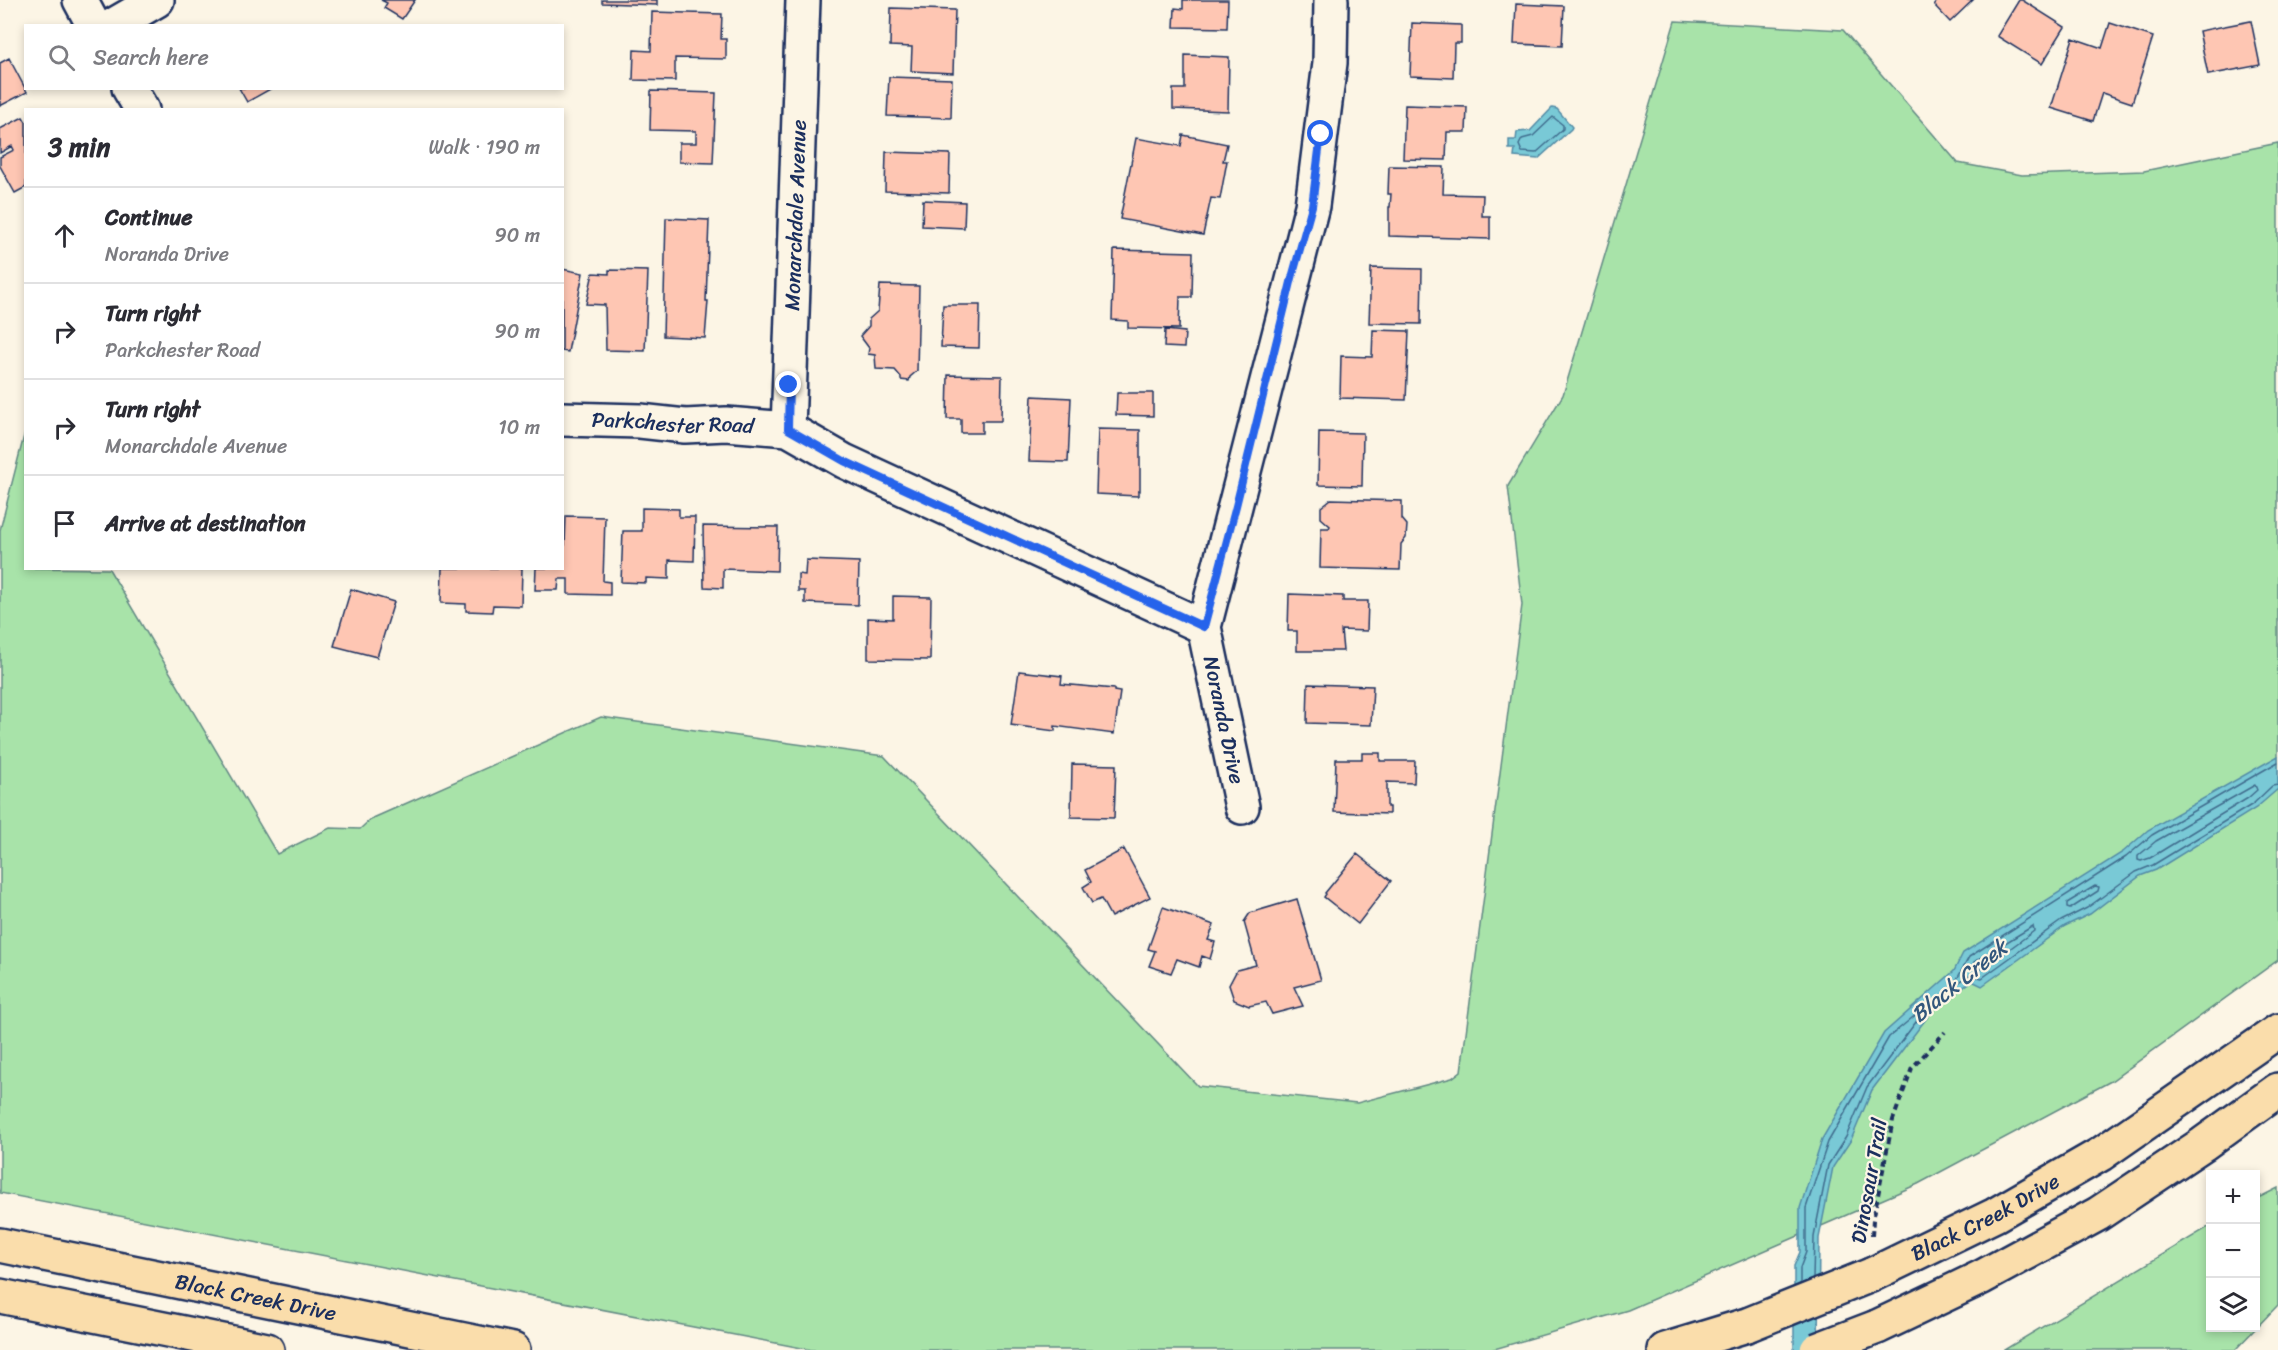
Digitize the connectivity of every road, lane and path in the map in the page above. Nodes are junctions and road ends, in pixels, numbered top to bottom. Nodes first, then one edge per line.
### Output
1 (80, 0) edge
2 (157, 0) edge
3 (803, 0) edge
4 (1331, 0) edge
5 (93, 24) edge
6 (115, 24) edge
7 (130, 90) edge
8 (141, 108) edge
9 (564, 419) edge
10 (788, 429) junction
11 (1204, 627) junction
12 (1242, 807) dead end
13 (2278, 1031) edge
14 (1945, 1032) dead end
15 (2278, 1090) edge
16 (1872, 1242) dead end
17 (0, 1245) edge
18 (0, 1296) edge
19 (267, 1350) edge
20 (513, 1350) edge
21 (1665, 1350) edge
22 (1817, 1350) edge

1 - 5 street
2 - 6 street
3 - 10 street, Monarchdale Avenue
4 - 11 street, Noranda Drive
7 - 8 street
9 - 10 street, Parkchester Road
10 - 11 street, Parkchester Road
11 - 12 street, Noranda Drive
13 - 21 main road, Black Creek Drive, bridge
14 - 16 path, Dinosaur Trail
15 - 22 main road, bridge
17 - 20 main road, Black Creek Drive
18 - 19 main road

